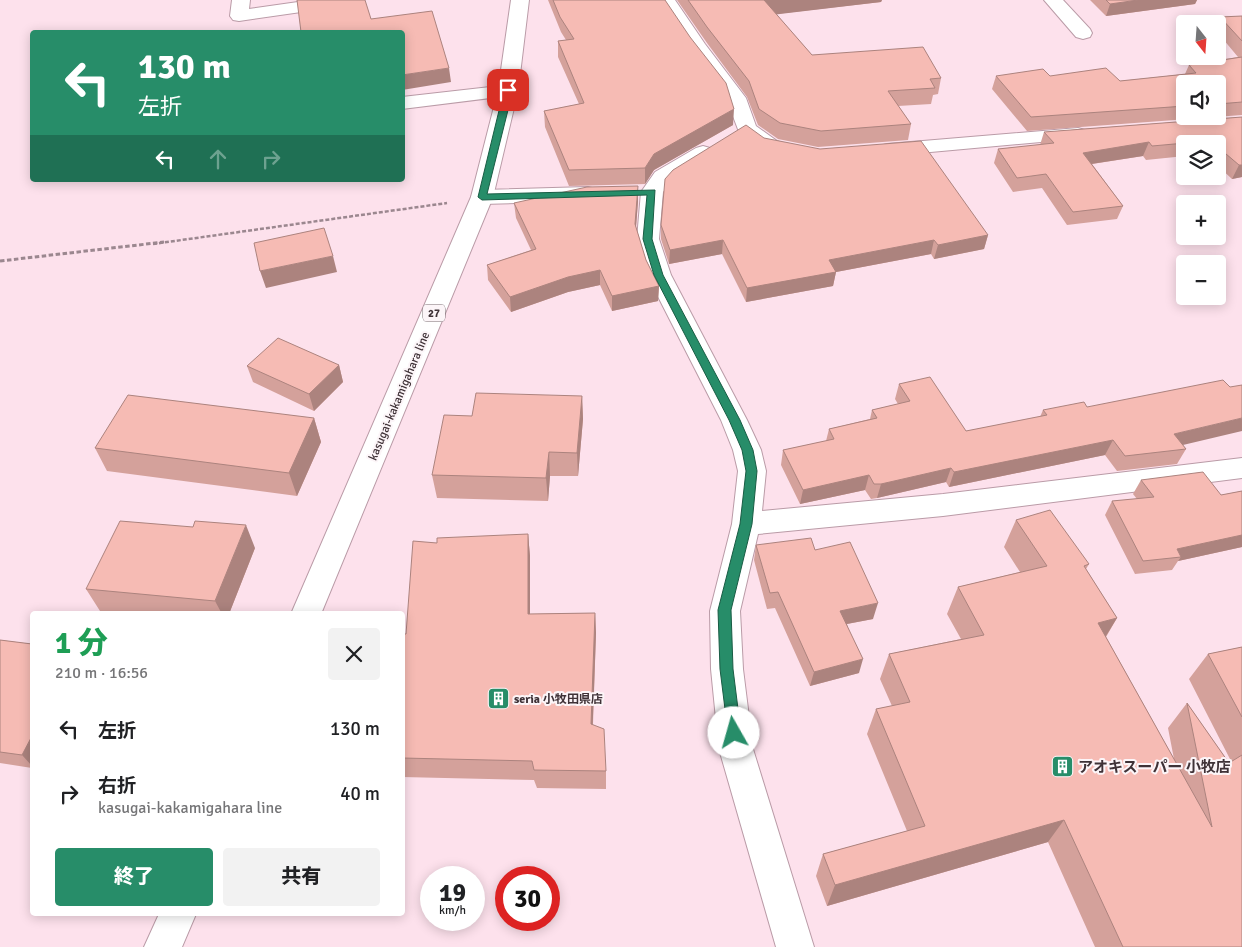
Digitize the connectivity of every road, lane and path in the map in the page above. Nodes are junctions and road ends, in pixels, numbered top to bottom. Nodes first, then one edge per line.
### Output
1 (350, 0) edge
2 (520, 0) edge
3 (666, 0) edge
4 (1053, 0) edge
5 (240, 16) edge
6 (1083, 33) dead end
7 (508, 90) junction
8 (405, 103) edge
9 (1096, 133) edge
10 (733, 135) junction
11 (799, 152) edge
12 (868, 152) edge
13 (632, 193) junction
14 (482, 197) junction
15 (0, 260) edge
16 (1242, 468) edge
17 (746, 524) junction
18 (307, 611) edge
19 (177, 916) edge
20 (163, 947) edge
21 (795, 947) edge

1 - 5 main road
2 - 7 main road, kasugai-kakamigahara line / 27
3 - 10 main road
4 - 6 main road
7 - 8 main road
7 - 14 main road, kasugai-kakamigahara line / 27
9 - 12 main road
10 - 11 main road
10 - 13 main road
13 - 14 main road
13 - 17 main road
14 - 15 path
14 - 18 main road, kasugai-kakamigahara line / 27
16 - 17 main road
17 - 21 main road
19 - 20 main road

